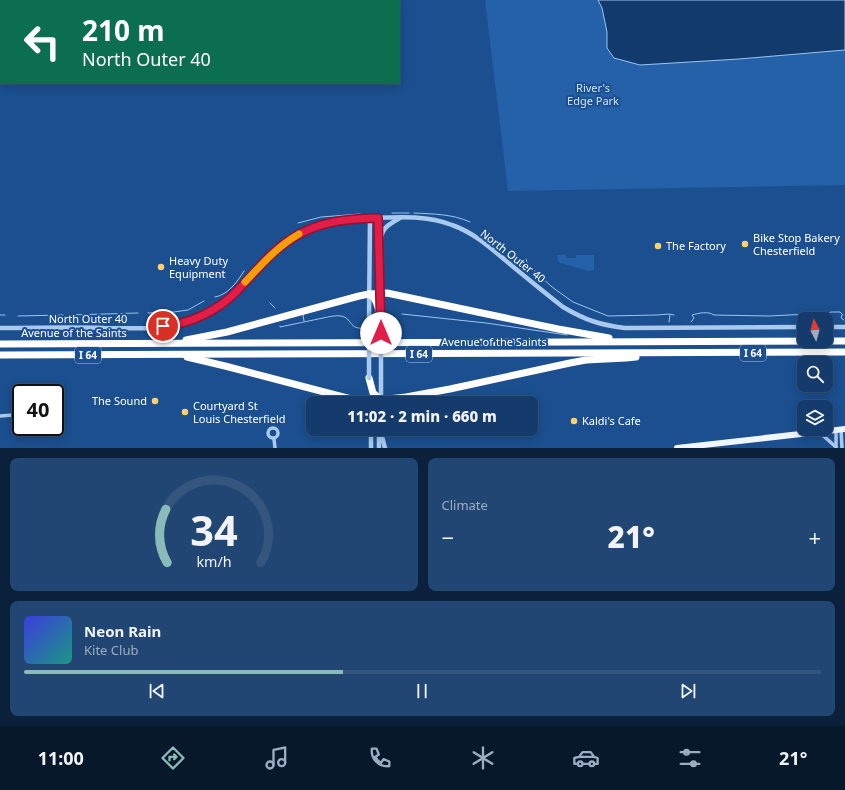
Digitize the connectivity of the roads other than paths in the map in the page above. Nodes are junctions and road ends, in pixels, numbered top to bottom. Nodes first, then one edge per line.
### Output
1 (370, 218) junction
2 (378, 218) junction
3 (401, 218) junction
4 (379, 245) junction
5 (380, 293) junction
6 (369, 294) junction
7 (380, 318) junction
8 (797, 327) edge
9 (833, 327) edge
10 (845, 327) edge
11 (0, 328) edge
12 (845, 341) edge
13 (627, 342) junction
14 (170, 343) junction
15 (0, 344) edge
16 (845, 352) edge
17 (661, 353) junction
18 (177, 354) junction
19 (0, 355) edge
20 (370, 378) junction
21 (336, 396) edge
22 (370, 396) edge
23 (376, 396) edge
24 (381, 396) edge
25 (412, 396) edge
26 (12, 415) edge
27 (0, 416) edge
28 (841, 429) edge
29 (797, 434) edge
30 (371, 436) edge
31 (380, 436) edge
32 (382, 436) edge
33 (822, 436) edge
34 (274, 439) dead end
35 (845, 444) edge
36 (275, 448) edge
37 (371, 448) edge
38 (379, 448) edge
39 (385, 448) edge
40 (677, 448) edge
41 (836, 448) edge
42 (842, 448) edge

1 - 2 street, North Outer 40
1 - 6 street
1 - 11 street, North Outer 40
2 - 3 street, North Outer 40
2 - 4 street
3 - 4 street
3 - 8 street, North Outer 40
4 - 5 street
5 - 6 highway
5 - 7 street
5 - 13 highway
6 - 7 highway
6 - 14 highway
6 - 20 street, bridge
7 - 24 street, bridge
9 - 10 street
12 - 13 highway, Avenue of the Saints / I 64
13 - 14 highway, Avenue of the Saints / I 64
14 - 15 highway, Avenue of the Saints / I 64
16 - 17 highway, Avenue of the Saints / I 64
17 - 18 highway, Avenue of the Saints / I 64
17 - 25 highway
18 - 19 highway, Avenue of the Saints / I 64
18 - 21 highway
20 - 22 street
20 - 23 highway
26 - 27 street
28 - 41 street
28 - 42 street
29 - 40 main road
30 - 37 street
31 - 38 street
32 - 39 street
33 - 41 street
34 - 36 street
35 - 42 street

